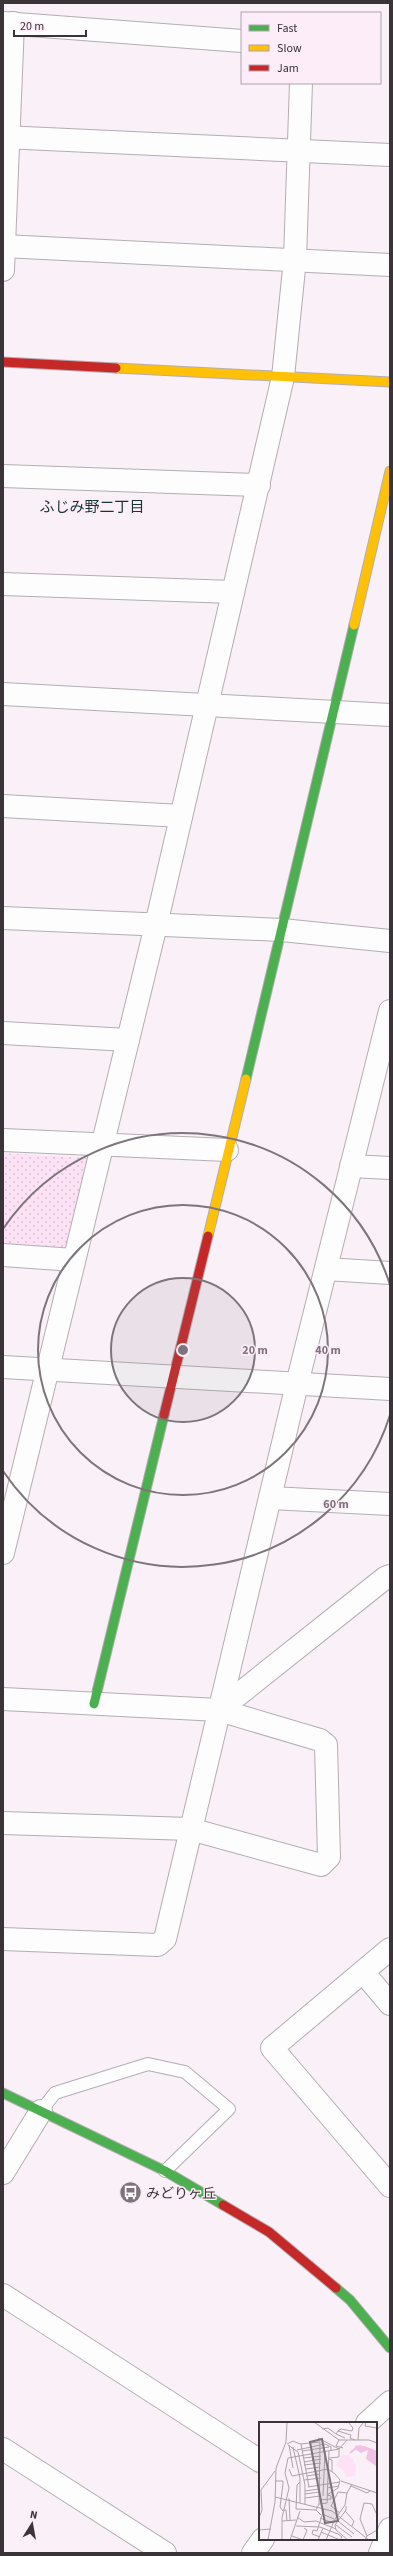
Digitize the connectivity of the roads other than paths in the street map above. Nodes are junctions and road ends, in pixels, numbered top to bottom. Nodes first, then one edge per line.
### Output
1 (8, 23) edge
2 (241, 41) edge
3 (301, 84) edge
4 (6, 137) edge
5 (301, 150) junction
6 (390, 155) edge
7 (4, 246) edge
8 (295, 260) junction
9 (390, 265) edge
10 (3, 270) edge
11 (3, 362) edge
12 (283, 377) junction
13 (390, 382) edge
14 (390, 471) edge
15 (3, 476) edge
16 (259, 485) junction
17 (3, 584) edge
18 (233, 592) junction
19 (3, 694) edge
20 (207, 704) junction
21 (334, 710) junction
22 (390, 715) edge
23 (3, 806) edge
24 (181, 816) junction
25 (3, 918) edge
26 (156, 925) junction
27 (282, 930) junction
28 (390, 941) edge
29 (390, 1011) edge
30 (3, 1033) edge
31 (128, 1040) junction
32 (3, 1140) edge
33 (102, 1145) junction
34 (227, 1150) junction
35 (351, 1166) junction
36 (390, 1168) edge
37 (3, 1255) edge
38 (74, 1260) junction
39 (326, 1269) junction
40 (390, 1273) edge
41 (3, 1367) edge
42 (47, 1370) junction
43 (172, 1378) junction
44 (297, 1384) junction
45 (390, 1388) edge
46 (12, 1479) edge
47 (270, 1498) junction
48 (390, 1504) edge
49 (3, 1553) edge
50 (390, 1576) edge
51 (3, 1699) edge
52 (94, 1704) junction
53 (219, 1710) junction
54 (3, 1823) edge
55 (190, 1829) junction
56 (3, 1939) edge
57 (390, 1949) edge
58 (362, 1972) junction
59 (390, 2004) edge
60 (3, 2093) edge
61 (41, 2111) junction
62 (166, 2172) junction
63 (3, 2173) edge
64 (390, 2186) edge
65 (3, 2295) edge
66 (390, 2348) edge
67 (390, 2402) edge
68 (368, 2422) edge
69 (3, 2449) edge
70 (259, 2460) edge
71 (390, 2529) edge
72 (262, 2540) edge
73 (165, 2553) edge
74 (253, 2553) edge
75 (380, 2553) edge

1 - 2 street
1 - 4 street
3 - 5 street
4 - 5 street
4 - 7 street
5 - 6 street
5 - 8 street
7 - 8 street
7 - 10 street
8 - 9 street
8 - 12 street
11 - 12 street
12 - 13 street
12 - 16 street
14 - 21 street
15 - 16 street
16 - 18 street
17 - 18 street
18 - 20 street
19 - 20 street
20 - 21 street
20 - 24 street
21 - 22 street
21 - 27 street
23 - 24 street
24 - 26 street
25 - 26 street
26 - 27 street
26 - 31 street
27 - 28 street
27 - 34 street
29 - 35 street
30 - 31 street
31 - 33 street
32 - 33 street
33 - 34 street
33 - 38 street
34 - 43 street
35 - 36 street
35 - 39 street
37 - 38 street
38 - 42 street
39 - 40 street
39 - 44 street
41 - 42 street
42 - 43 street
42 - 46 street
43 - 44 street
43 - 52 street
44 - 45 street
44 - 47 street
46 - 49 street
47 - 48 street
47 - 53 street
50 - 53 street
51 - 52 street
52 - 53 street
53 - 55 street
53 - 55 street
54 - 55 street
55 - 56 street
57 - 58 street
58 - 59 street
58 - 64 street
60 - 61 street
61 - 62 street
61 - 62 lane
61 - 63 street
62 - 66 street
65 - 70 street
67 - 68 street
69 - 73 street
71 - 75 street
72 - 74 street

